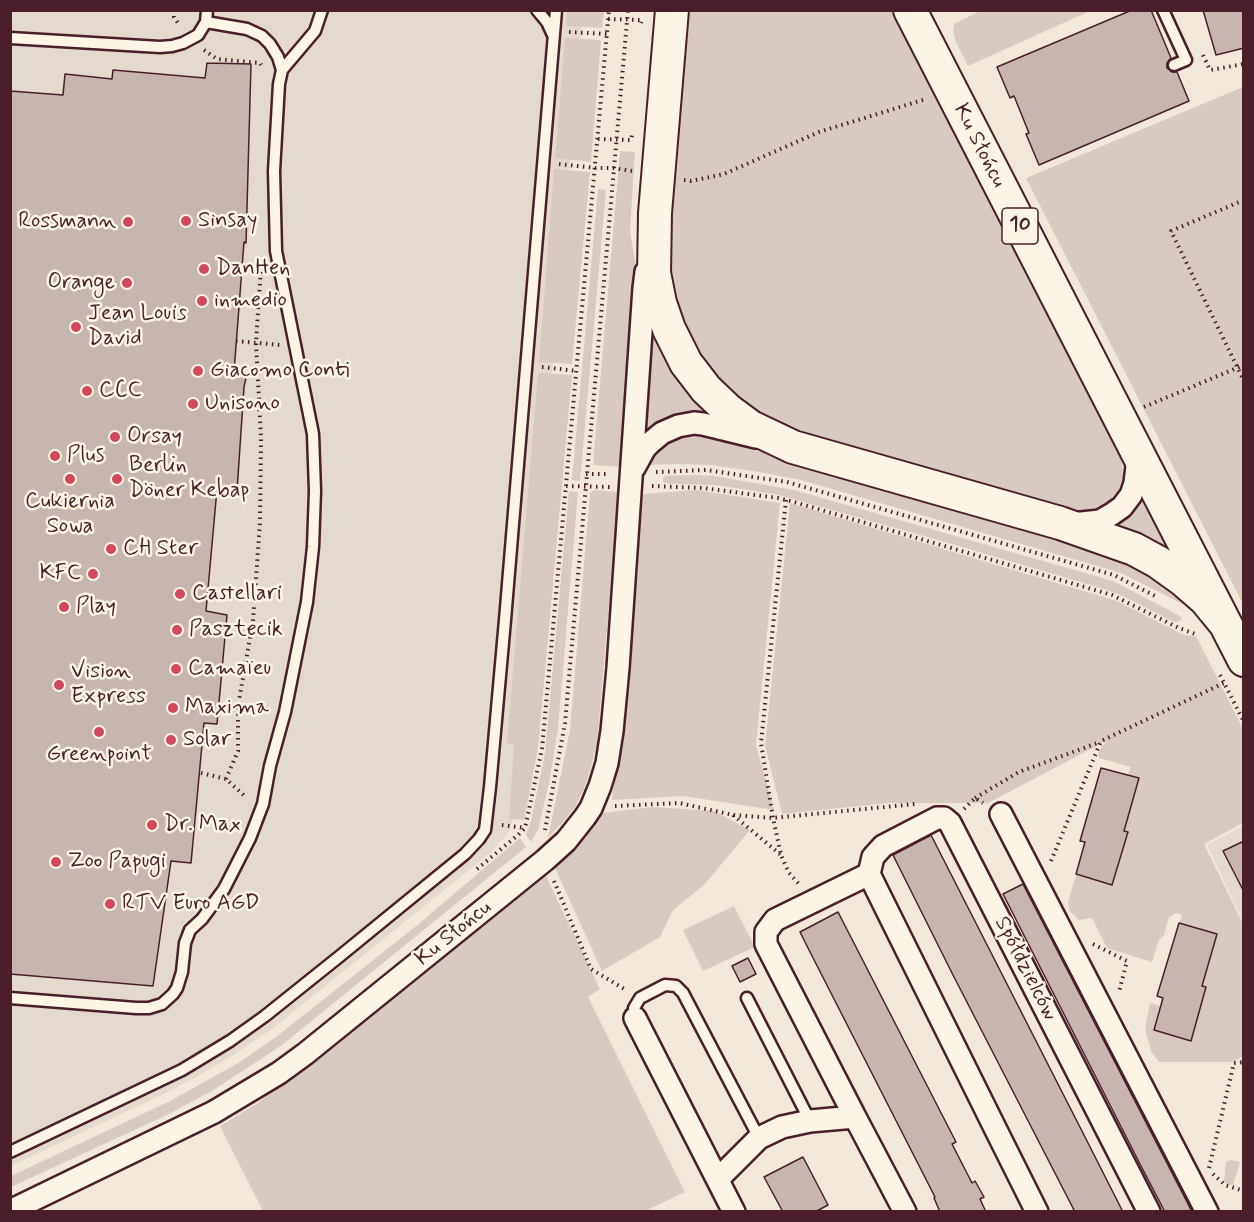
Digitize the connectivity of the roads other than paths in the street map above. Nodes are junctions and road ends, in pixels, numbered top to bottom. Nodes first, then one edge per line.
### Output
1 (322, 10) edge
2 (537, 10) edge
3 (556, 10) edge
4 (672, 10) edge
5 (1163, 10) edge
6 (914, 12) edge
7 (207, 16) edge
8 (554, 35) junction
9 (10, 38) edge
10 (1174, 65) dead end
11 (282, 70) junction
12 (655, 213) junction
13 (1124, 429) junction
14 (793, 447) junction
15 (632, 479) junction
16 (1060, 523) junction
17 (1219, 626) junction
18 (1234, 672) edge
19 (1001, 814) road end
20 (869, 874) junction
21 (10, 998) edge
22 (747, 998) dead end
23 (637, 1008) joint
24 (855, 1117) junction
25 (810, 1121) junction
26 (759, 1138) junction
27 (10, 1152) edge
28 (718, 1179) junction
29 (10, 1211) edge
30 (734, 1212) edge
31 (904, 1212) edge
32 (1037, 1212) edge
33 (1149, 1212) edge
34 (1207, 1212) edge

1 - 11 lane
2 - 8 lane
3 - 8 lane
4 - 12 main road, Ku Słońcu / 10
5 - 10 lane
6 - 13 main road, Ku Słońcu / 10
7 - 9 lane
7 - 11 lane
8 - 27 lane
11 - 21 lane
12 - 14 main road, Ku Słońcu / 10
12 - 15 street, Ku Słońcu
13 - 16 street, Ku Słońcu
13 - 17 main road, Ku Słońcu / 10
14 - 15 street, Ku Słońcu
14 - 16 main road, Ku Słońcu / 10
15 - 29 street, Ku Słońcu
16 - 17 main road, Ku Słońcu / 10
17 - 18 main road, Ku Słońcu / 10
19 - 34 street
20 - 24 street
20 - 32 street
20 - 33 street, Spółdzielców
22 - 25 lane
23 - 26 lane
23 - 28 street
24 - 25 street
24 - 31 street
25 - 26 street
26 - 28 street
28 - 30 street

